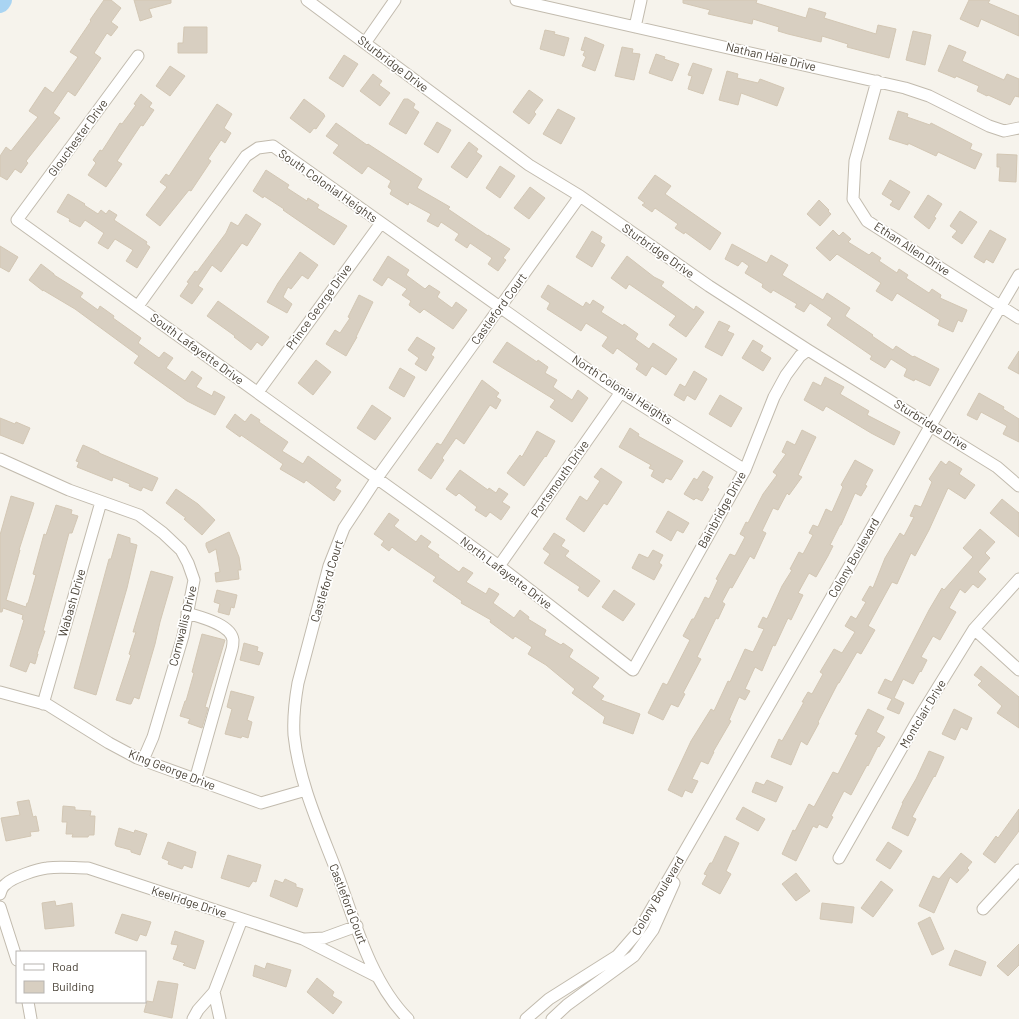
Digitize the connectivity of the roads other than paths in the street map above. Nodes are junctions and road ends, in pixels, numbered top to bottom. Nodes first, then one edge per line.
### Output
1 (307, 0) edge
2 (396, 0) edge
3 (516, 0) edge
4 (641, 0) edge
5 (635, 27) junction
6 (365, 43) junction
7 (138, 56) dead end
8 (877, 81) junction
9 (1019, 128) edge
10 (580, 196) junction
11 (17, 220) joint
12 (381, 223) junction
13 (1019, 275) edge
14 (138, 306) junction
15 (1000, 306) junction
16 (500, 307) junction
17 (1019, 318) edge
18 (808, 350) junction
19 (258, 392) junction
20 (621, 392) junction
21 (931, 425) junction
22 (0, 459) edge
23 (745, 470) junction
24 (377, 478) junction
25 (1019, 486) edge
26 (101, 502) junction
27 (499, 566) junction
28 (1019, 579) edge
29 (188, 613) junction
30 (974, 629) junction
31 (633, 670) joint
32 (1019, 670) edge
33 (0, 692) edge
34 (43, 704) junction
35 (143, 760) junction
36 (195, 780) junction
37 (306, 790) junction
38 (690, 842) junction
39 (839, 858) dead end
40 (1019, 870) edge
41 (0, 892) edge
42 (0, 907) edge
43 (983, 909) dead end
44 (242, 919) junction
45 (356, 926) junction
46 (303, 939) junction
47 (16, 957) edge
48 (378, 977) junction
49 (214, 992) junction
50 (28, 1003) edge
51 (30, 1019) edge
52 (193, 1019) edge
53 (220, 1019) edge
54 (408, 1019) edge
55 (526, 1019) edge
56 (552, 1019) edge

1 - 6 street, Sturbridge Drive
2 - 6 street
3 - 5 street, Nathan Hale Drive
4 - 5 street
5 - 8 street, Nathan Hale Drive
6 - 10 street, Sturbridge Drive
7 - 11 street, Glouchester Drive
8 - 9 street, Nathan Hale Drive
8 - 15 street, Ethan Allen Drive
10 - 16 street, Castleford Court
10 - 18 street, Sturbridge Drive
11 - 14 street, South Lafayette Drive
12 - 14 street, South Colonial Heights
12 - 16 street, South Colonial Heights
12 - 19 street, Prince George Drive
13 - 15 street, Colony Boulevard
14 - 19 street, South Lafayette Drive
15 - 17 street, Ethan Allen Drive
15 - 21 street, Colony Boulevard
16 - 20 street, North Colonial Heights
16 - 24 street, Castleford Court
18 - 21 street, Sturbridge Drive
18 - 23 street, Bainbridge Drive
19 - 24 street, South Lafayette Drive
20 - 23 street, North Colonial Heights
20 - 27 street, Portsmouth Drive
21 - 25 street, Sturbridge Drive
21 - 38 street, Colony Boulevard
22 - 26 street, Cornwallis Drive
23 - 31 street, Bainbridge Drive
24 - 27 street, North Lafayette Drive
24 - 37 street, Castleford Court
26 - 29 street, Cornwallis Drive
26 - 34 street, Wabash Drive
27 - 31 street, North Lafayette Drive
28 - 30 street, Montclair Drive
29 - 35 street, Cornwallis Drive
29 - 36 street
30 - 32 street
30 - 39 street, Montclair Drive
33 - 34 street, King George Drive
34 - 35 street, King George Drive
35 - 36 street, King George Drive
36 - 37 street, King George Drive
37 - 45 street, Castleford Court
38 - 55 street, Colony Boulevard
38 - 56 street, Colony Boulevard
40 - 43 street
41 - 44 street, Keelridge Drive
42 - 47 street
44 - 46 street, Keelridge Drive
44 - 49 street
45 - 46 street
45 - 48 street, Castleford Court
46 - 48 street, Keelridge Drive
48 - 54 street, Castleford Court
49 - 52 street
49 - 53 street
50 - 51 street

